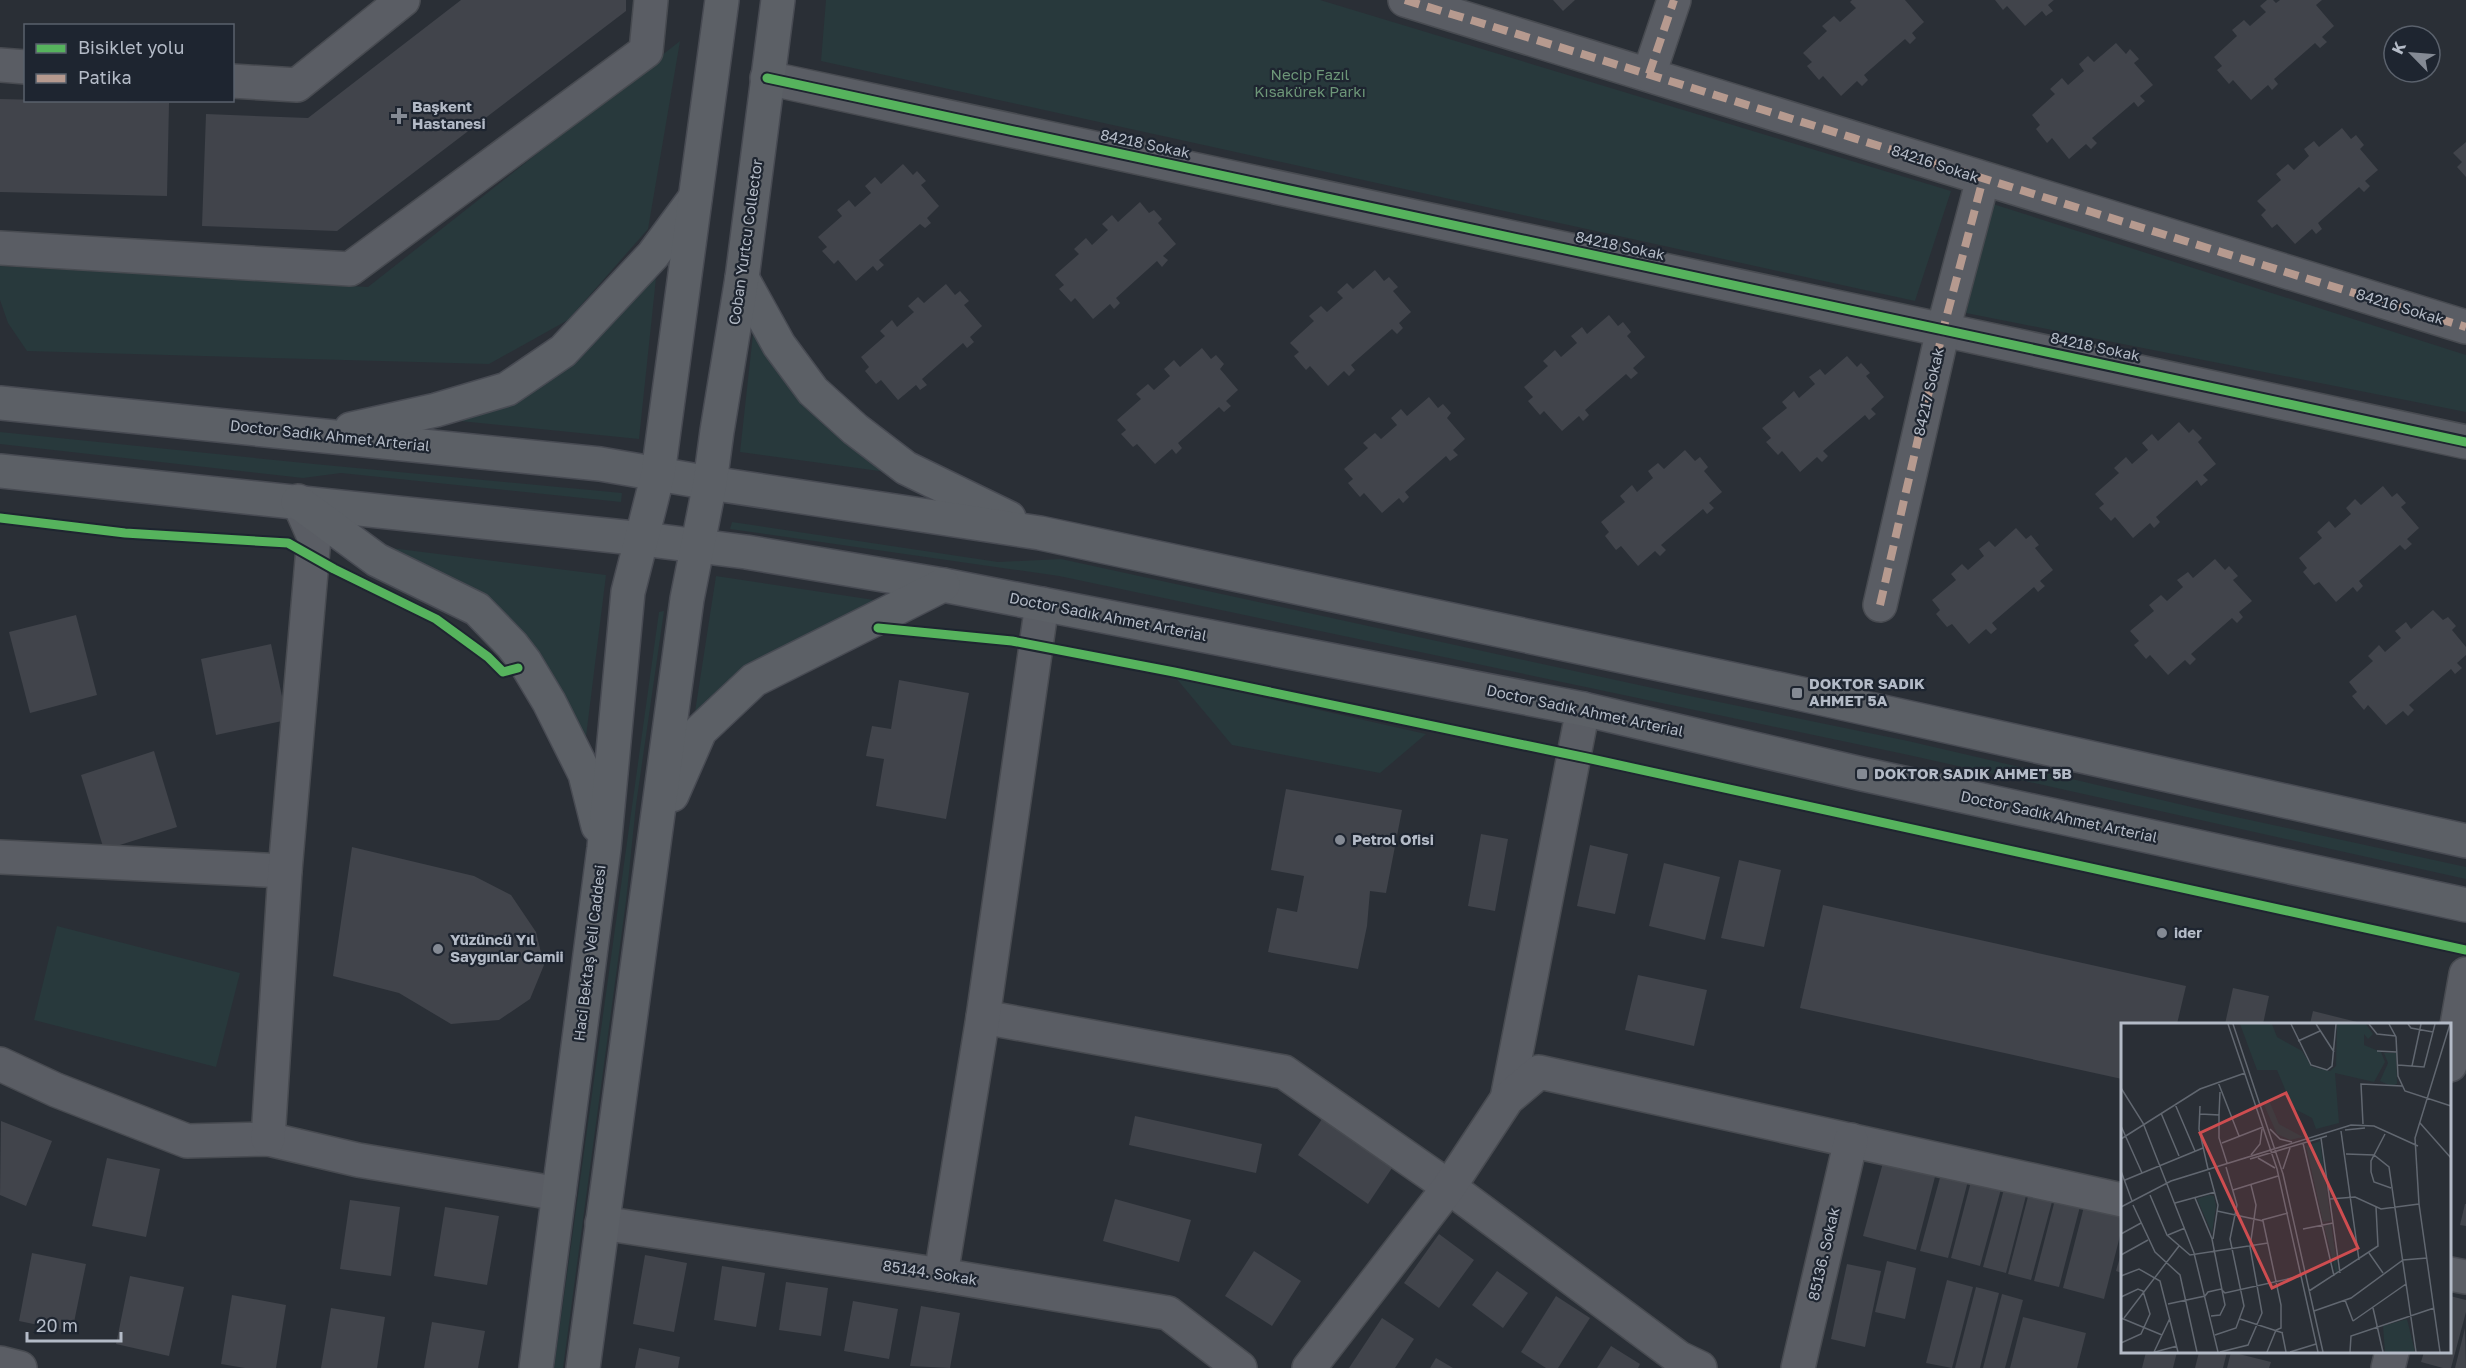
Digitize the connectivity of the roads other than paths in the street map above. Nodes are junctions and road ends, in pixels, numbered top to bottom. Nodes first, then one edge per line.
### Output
1 (403, 0) edge
2 (651, 0) edge
3 (722, 0) edge
4 (778, 0) edge
5 (1405, 0) edge
6 (1674, 0) edge
7 (0, 65) edge
8 (24, 67) edge
9 (1649, 74) junction
10 (767, 78) junction
11 (234, 81) edge
12 (1983, 179) junction
13 (698, 194) junction
14 (0, 248) edge
15 (742, 278) junction
16 (2466, 327) edge
17 (1943, 330) junction
18 (0, 403) edge
19 (325, 435) junction
20 (2466, 442) edge
21 (0, 471) edge
22 (658, 474) junction
23 (710, 483) junction
24 (298, 501) junction
25 (1040, 533) junction
26 (643, 539) junction
27 (698, 546) junction
28 (943, 585) junction
29 (1042, 604) junction
30 (1880, 605) dead end
31 (1583, 709) junction
32 (656, 831) junction
33 (2466, 841) edge
34 (604, 848) junction
35 (0, 857) edge
36 (285, 871) junction
37 (2466, 905) edge
38 (2466, 974) edge
39 (983, 1017) junction
40 (2451, 1059) edge
41 (0, 1064) edge
42 (1507, 1099) junction
43 (268, 1140) junction
44 (1851, 1140) junction
45 (1449, 1187) junction
46 (559, 1192) junction
47 (2121, 1200) edge
48 (602, 1223) junction
49 (2451, 1274) edge
50 (941, 1275) junction
51 (2466, 1277) edge
52 (2392, 1353) edge
53 (0, 1364) edge
54 (20, 1368) edge
55 (536, 1368) edge
56 (583, 1368) edge
57 (1240, 1368) edge
58 (1309, 1368) edge
59 (1700, 1368) edge
60 (1798, 1368) edge
61 (2388, 1368) edge

1 - 11 street
2 - 14 street
3 - 13 main road
4 - 10 main road, Coban Yurtcu Collector
5 - 9 street, 84216 Sokak
6 - 9 street
7 - 8 street
9 - 12 street, 84216 Sokak
10 - 15 main road, Coban Yurtcu Collector
10 - 17 street, 84218 Sokak
12 - 16 street, 84216 Sokak
12 - 17 street, 84217 Sokak
13 - 19 main road
13 - 22 main road
15 - 23 main road, Coban Yurtcu Collector
15 - 25 main road
17 - 20 street, 84218 Sokak
17 - 30 street, 84217 Sokak
18 - 19 main road, Doctor Sadık Ahmet Arterial
19 - 22 main road, Doctor Sadık Ahmet Arterial
21 - 24 main road
22 - 23 main road, Doctor Sadık Ahmet Arterial
22 - 26 main road, Haci Bektaş Veli Caddesi
23 - 25 main road
23 - 27 main road, Coban Yurtcu Collector
24 - 26 main road
24 - 34 main road
24 - 36 street
25 - 33 main road
26 - 27 main road, Doctor Sadık Ahmet Arterial
26 - 34 main road, Haci Bektaş Veli Caddesi
27 - 28 main road, Doctor Sadık Ahmet Arterial
27 - 32 main road
28 - 29 main road, Doctor Sadık Ahmet Arterial
28 - 32 main road
29 - 31 main road, Doctor Sadık Ahmet Arterial
29 - 39 street
31 - 37 main road, Doctor Sadık Ahmet Arterial
31 - 42 street
32 - 48 main road
34 - 46 main road, Haci Bektaş Veli Caddesi
35 - 36 street
36 - 43 street
38 - 40 street
39 - 45 street
39 - 50 street
41 - 43 street
42 - 44 street
42 - 45 street
43 - 46 street
44 - 47 street
44 - 60 street, 85136. Sokak
45 - 58 street
45 - 59 street
46 - 55 main road, Haci Bektaş Veli Caddesi
48 - 50 street, 85144. Sokak
48 - 56 main road
49 - 51 street
50 - 57 street, 85144. Sokak
52 - 61 street
53 - 54 street

